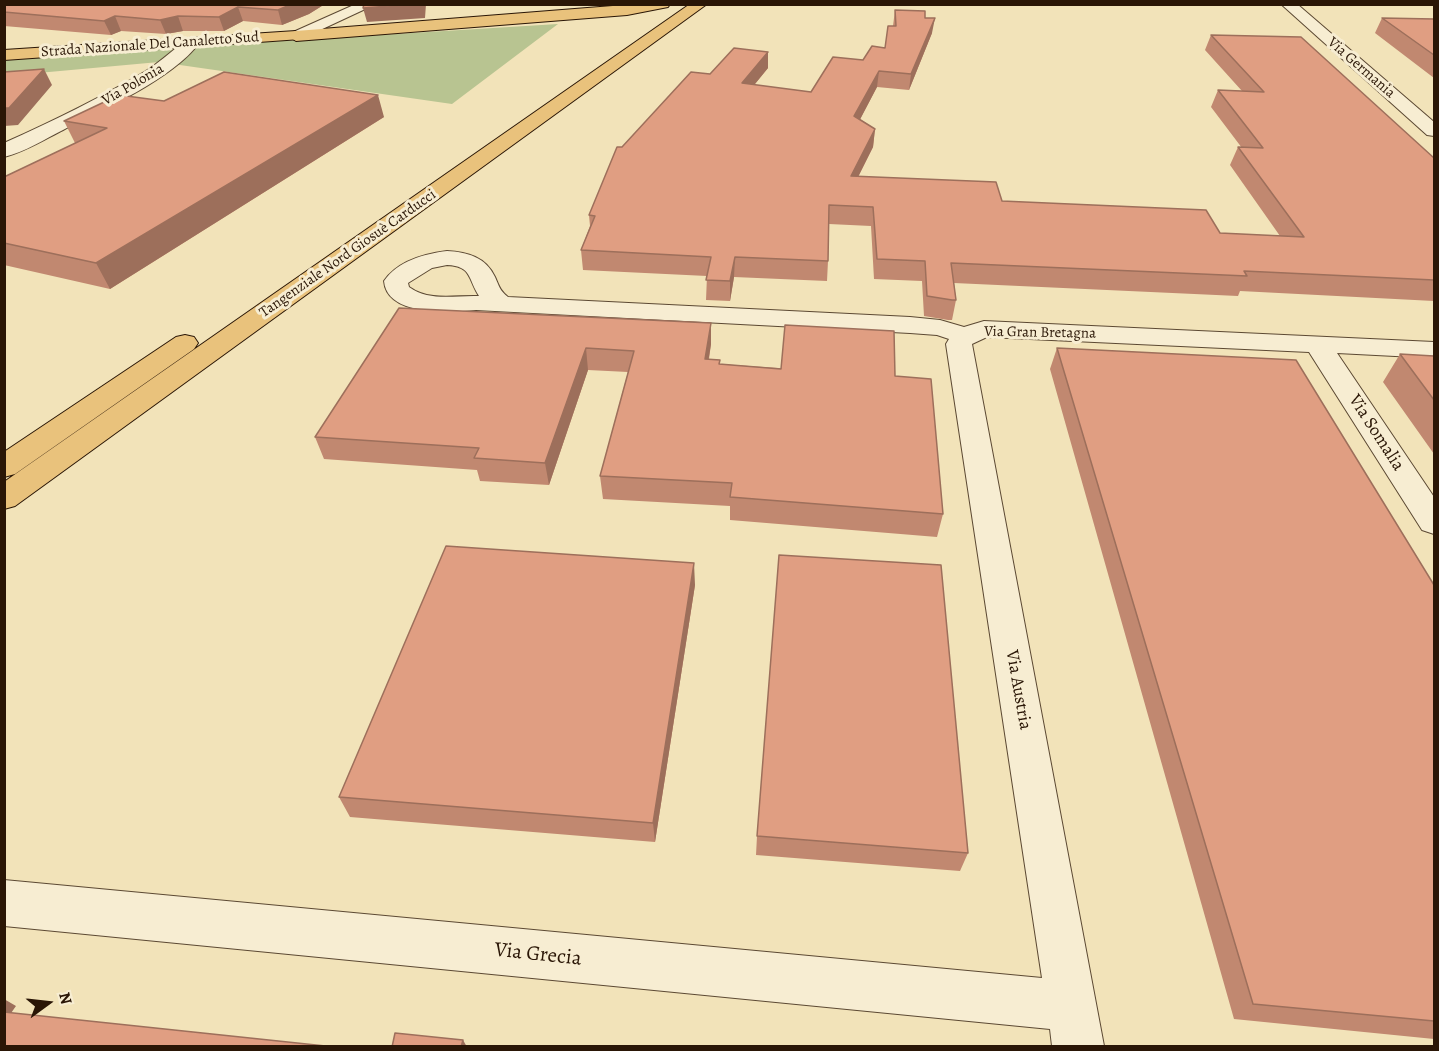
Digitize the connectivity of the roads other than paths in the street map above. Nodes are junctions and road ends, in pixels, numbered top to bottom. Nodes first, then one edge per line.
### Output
1 (369, 4) edge
2 (1288, 4) edge
3 (681, 6) edge
4 (598, 27) dead end
5 (296, 36) junction
6 (191, 43) junction
7 (4, 55) edge
8 (1434, 131) edge
9 (4, 151) edge
10 (503, 304) dead end
11 (965, 336) junction
12 (1317, 344) junction
13 (1434, 350) edge
14 (4, 467) edge
15 (4, 498) edge
16 (1434, 522) edge
17 (4, 903) edge
18 (1074, 1026) edge

1 - 5 street
2 - 8 street, Via Germania
3 - 5 main road
3 - 14 main road, Tangenziale Nord Giosuè Carducci
3 - 15 main road, Tangenziale Nord Giosuè Carducci
4 - 5 main road
5 - 6 main road, Strada Nazionale Del Canaletto Sud
6 - 7 main road, Strada Nazionale Del Canaletto Sud
6 - 9 street, Via Polonia
10 - 11 street, Via Gran Bretagna
11 - 12 street, Via Gran Bretagna
11 - 18 street, Via Austria
12 - 13 street, Via Gran Bretagna
12 - 16 street, Via Somalia
17 - 18 street, Via Grecia

